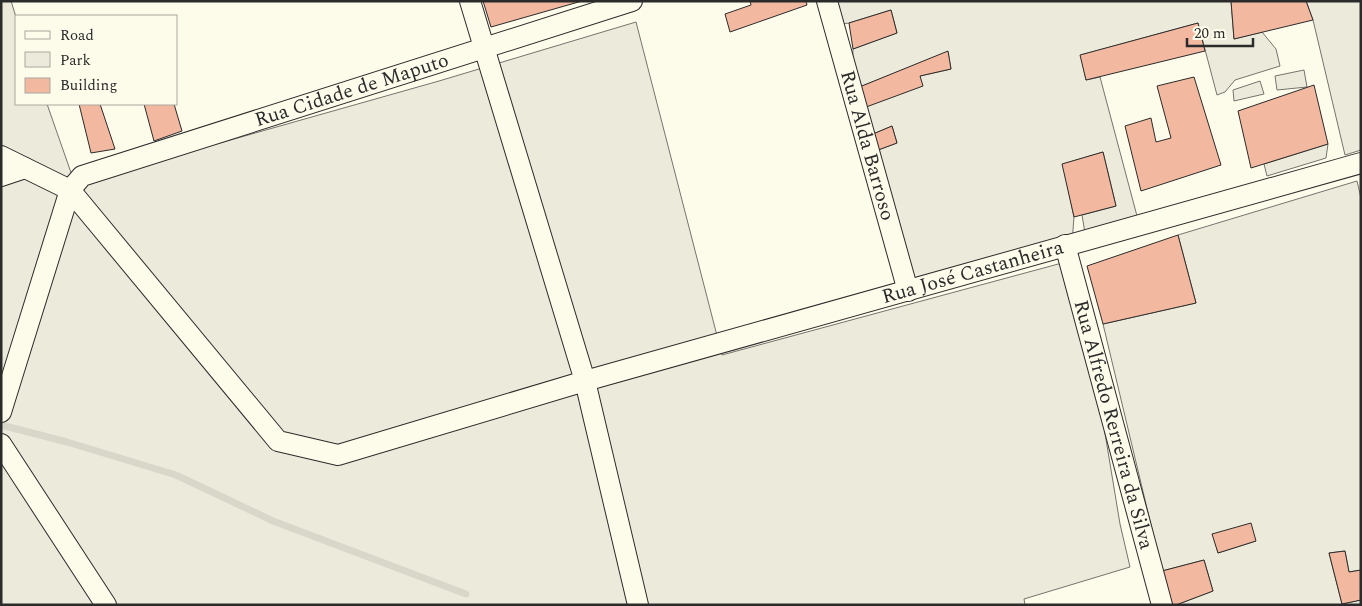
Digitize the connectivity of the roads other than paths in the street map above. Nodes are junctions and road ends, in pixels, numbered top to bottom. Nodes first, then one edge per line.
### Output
1 (470, 1) edge
2 (632, 1) edge
3 (827, 1) edge
4 (482, 47) junction
5 (1, 156) edge
6 (1361, 163) edge
7 (25, 168) junction
8 (1, 176) edge
9 (72, 187) junction
10 (1065, 245) junction
11 (908, 290) junction
12 (585, 381) junction
13 (2, 411) edge
14 (1, 444) edge
15 (106, 605) edge
16 (638, 605) edge
17 (1162, 605) edge

1 - 4 street
2 - 4 street, Rua Cidade de Maputo
3 - 11 street, Rua Alda Barroso
4 - 9 street, Rua Cidade de Maputo
4 - 12 street
5 - 7 street
6 - 10 street, Rua José Castanheira
7 - 8 street
7 - 9 street
9 - 12 street, Rua José Castanheira
9 - 13 street
10 - 11 street, Rua José Castanheira
10 - 17 street, Rua Alfredo Rerreira da Silva
11 - 12 street, Rua José Castanheira
12 - 16 street
14 - 15 street

